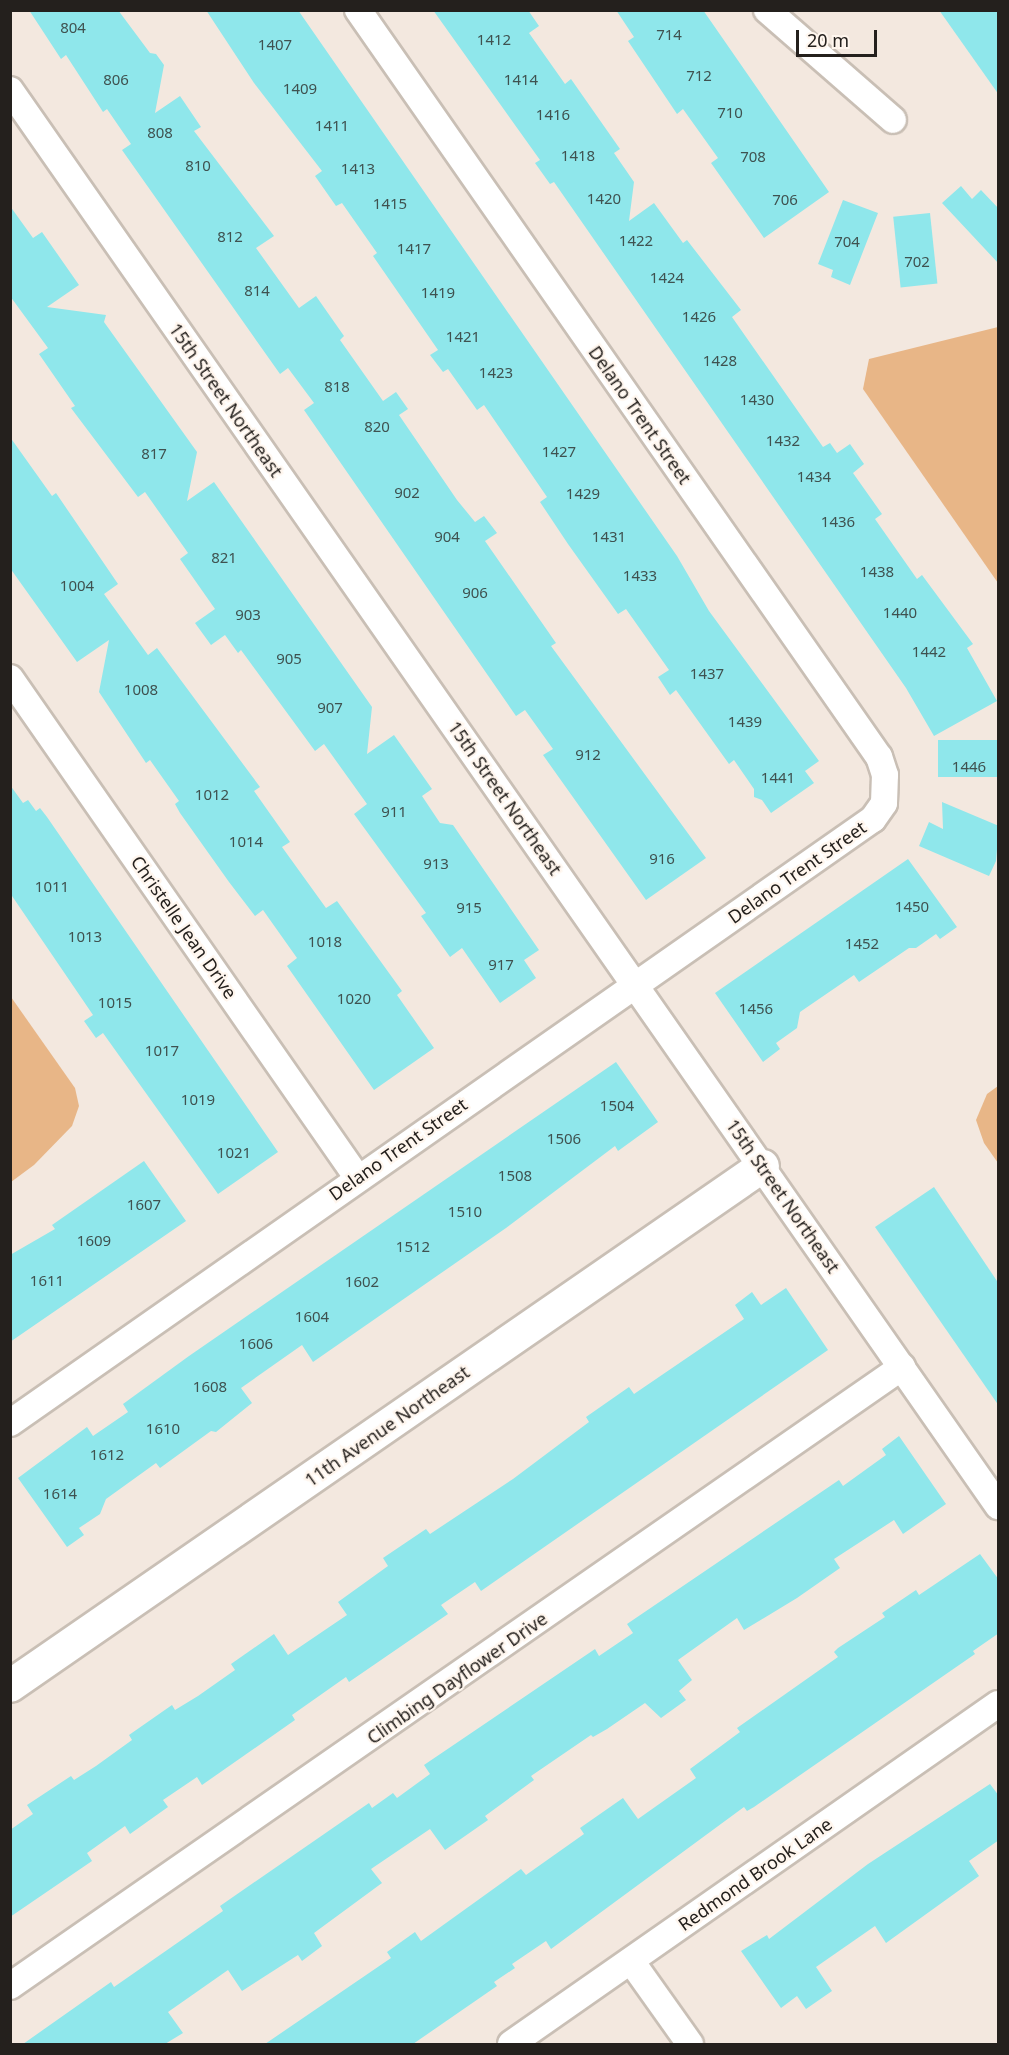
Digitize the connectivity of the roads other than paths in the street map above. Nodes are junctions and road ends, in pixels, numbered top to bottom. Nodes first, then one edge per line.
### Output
1 (358, 10) edge
2 (766, 10) edge
3 (10, 90) edge
4 (893, 120) dead end
5 (10, 678) edge
6 (635, 986) junction
7 (763, 1166) junction
8 (357, 1177) junction
9 (902, 1367) junction
10 (10, 1423) edge
11 (999, 1506) edge
12 (10, 1686) edge
13 (999, 1704) edge
14 (631, 1961) junction
15 (10, 1986) edge
16 (511, 2044) edge
17 (690, 2044) edge

1 - 6 street, Delano Trent Street
2 - 4 street
3 - 6 street, 15th Street Northeast
5 - 8 street, Christelle Jean Drive
6 - 7 street, 15th Street Northeast
6 - 8 street, Delano Trent Street
7 - 9 street, 15th Street Northeast
7 - 12 street, 11th Avenue Northeast
8 - 10 street, Delano Trent Street
9 - 11 street, 15th Street Northeast
9 - 15 street, Climbing Dayflower Drive
13 - 14 street, Redmond Brook Lane
14 - 16 street, Redmond Brook Lane
14 - 17 street

